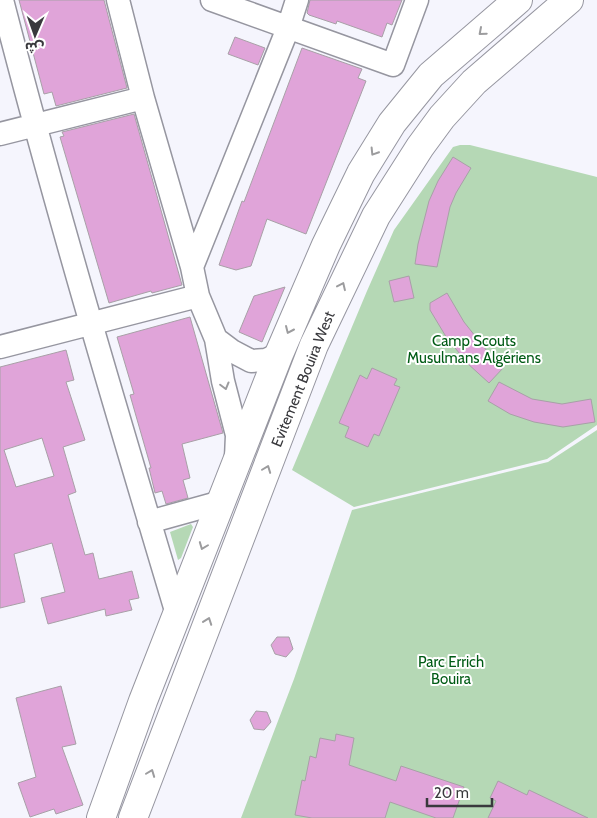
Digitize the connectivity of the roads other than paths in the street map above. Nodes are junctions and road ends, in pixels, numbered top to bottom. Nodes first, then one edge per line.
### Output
1 (2, 0) edge
2 (118, 0) edge
3 (212, 0) edge
4 (297, 0) edge
5 (417, 0) edge
6 (518, 0) edge
7 (570, 0) edge
8 (288, 28) junction
9 (143, 98) junction
10 (34, 124) junction
11 (0, 134) edge
12 (192, 267) junction
13 (198, 296) junction
14 (90, 323) junction
15 (216, 338) junction
16 (0, 347) edge
17 (279, 354) junction
18 (236, 464) junction
19 (221, 502) junction
20 (149, 522) junction
21 (177, 614) junction
22 (101, 818) edge
23 (133, 818) edge

1 - 10 street
2 - 9 street
3 - 8 street
4 - 8 street
5 - 8 street
6 -> 17 highway, Evitement Bouira West
23 -> 7 highway, Evitement Bouira West
8 - 12 street
9 - 10 street
9 - 12 street
10 - 11 street
10 - 14 street
12 - 13 street
13 - 14 street
13 - 15 street
14 - 16 street
14 - 20 street
15 - 17 street
15 -> 18 street
17 - 18 highway, Evitement Bouira West
18 - 19 highway, Evitement Bouira West
19 - 20 street
19 -> 21 highway, Evitement Bouira West
20 - 21 street
21 - 22 highway, Evitement Bouira West

